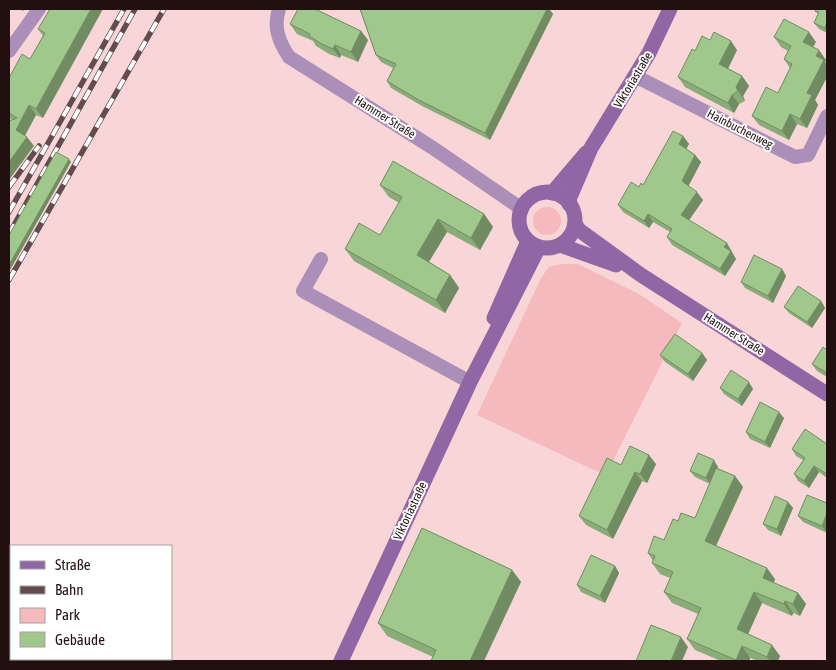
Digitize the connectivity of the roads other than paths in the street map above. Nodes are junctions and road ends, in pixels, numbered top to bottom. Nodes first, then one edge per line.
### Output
1 (39, 9) edge
2 (279, 9) edge
3 (670, 9) edge
4 (9, 51) edge
5 (635, 76) junction
6 (827, 116) edge
7 (591, 148) junction
8 (552, 193) junction
9 (569, 204) junction
10 (522, 209) junction
11 (574, 224) junction
12 (533, 244) junction
13 (560, 245) junction
14 (321, 258) dead end
15 (641, 275) junction
16 (470, 382) junction
17 (827, 394) edge
18 (341, 661) edge

1 - 4 street
2 - 10 street, Hammer Straße
3 - 5 main road, Viktoriastraße
5 - 6 street, Hainbuchenweg
5 - 7 main road, Viktoriastraße
7 - 8 main road, Viktoriastraße
7 - 9 main road, Viktoriastraße
8 - 9 main road
8 - 10 main road
9 - 11 main road
10 - 12 main road
11 - 13 main road
11 - 15 main road, Hammer Straße
12 - 13 main road
12 - 16 main road, Viktoriastraße
13 - 15 main road, Hammer Straße
14 - 16 street
15 - 17 main road, Hammer Straße
16 - 18 main road, Viktoriastraße

